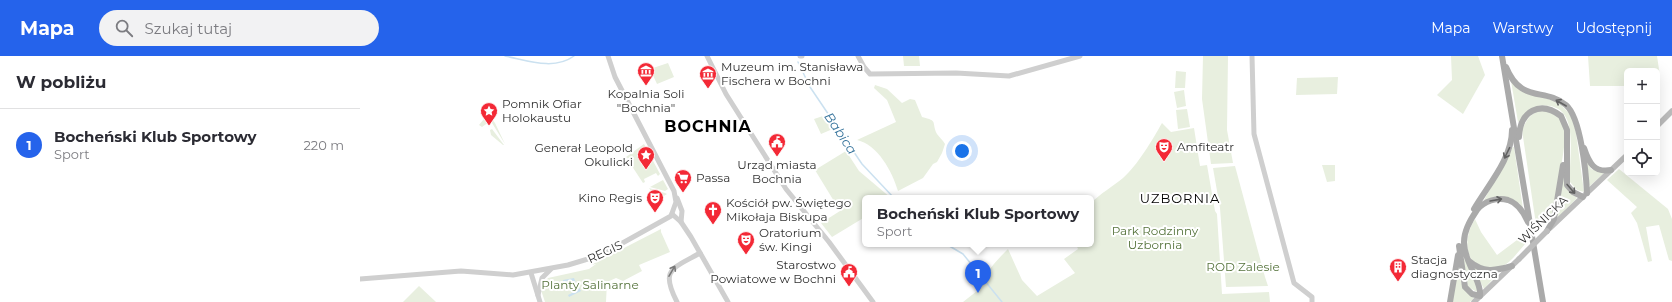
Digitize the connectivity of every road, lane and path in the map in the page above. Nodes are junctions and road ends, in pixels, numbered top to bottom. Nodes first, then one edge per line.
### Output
1 (608, 56) edge
2 (707, 56) edge
3 (858, 56) edge
4 (1080, 56) edge
5 (1252, 56) edge
6 (1502, 56) edge
7 (1672, 111) edge
8 (1513, 115) junction
9 (1660, 123) edge
10 (1579, 135) junction
11 (1567, 148) junction
12 (1519, 154) junction
13 (1624, 157) edge
14 (1611, 170) junction
15 (675, 194) junction
16 (1585, 195) junction
17 (672, 214) junction
18 (681, 222) junction
19 (1547, 231) junction
20 (1532, 233) junction
21 (1459, 246) junction
22 (700, 253) junction
23 (1468, 260) junction
24 (1512, 266) junction
25 (551, 269) junction
26 (531, 273) junction
27 (360, 279) edge
28 (538, 295) junction
29 (1480, 296) junction
30 (540, 302) edge
31 (678, 302) edge
32 (728, 302) edge
33 (873, 302) edge
34 (1312, 302) edge
35 (1450, 302) edge
36 (1474, 302) edge
37 (1543, 302) edge

1 - 15 street
2 - 33 street
3 - 4 street
5 - 34 street
6 - 8 main road
10 -> 6 main road
7 - 9 main road
8 - 12 main road
8 -> 21 main road
10 - 14 main road
10 - 16 main road
11 - 12 main road
11 -> 16 main road
11 - 19 main road
12 - 20 main road
13 - 14 main road, WIŚNICKA
14 - 16 main road, WIŚNICKA
15 - 17 street
15 - 18 street
16 - 19 main road, WIŚNICKA
17 - 18 street
17 - 25 street, REGIS
18 - 22 street
19 - 24 main road, WIŚNICKA, bridge
23 -> 20 main road
20 - 37 main road
21 - 29 main road
21 - 35 main road
31 -> 22 street
22 - 32 street
23 - 24 main road
23 - 29 main road
24 - 29 main road, WIŚNICKA
25 - 26 street, REGIS
25 - 28 street
26 - 27 street, REGIS
26 - 28 street
28 - 30 street
29 - 36 main road, WIŚNICKA

